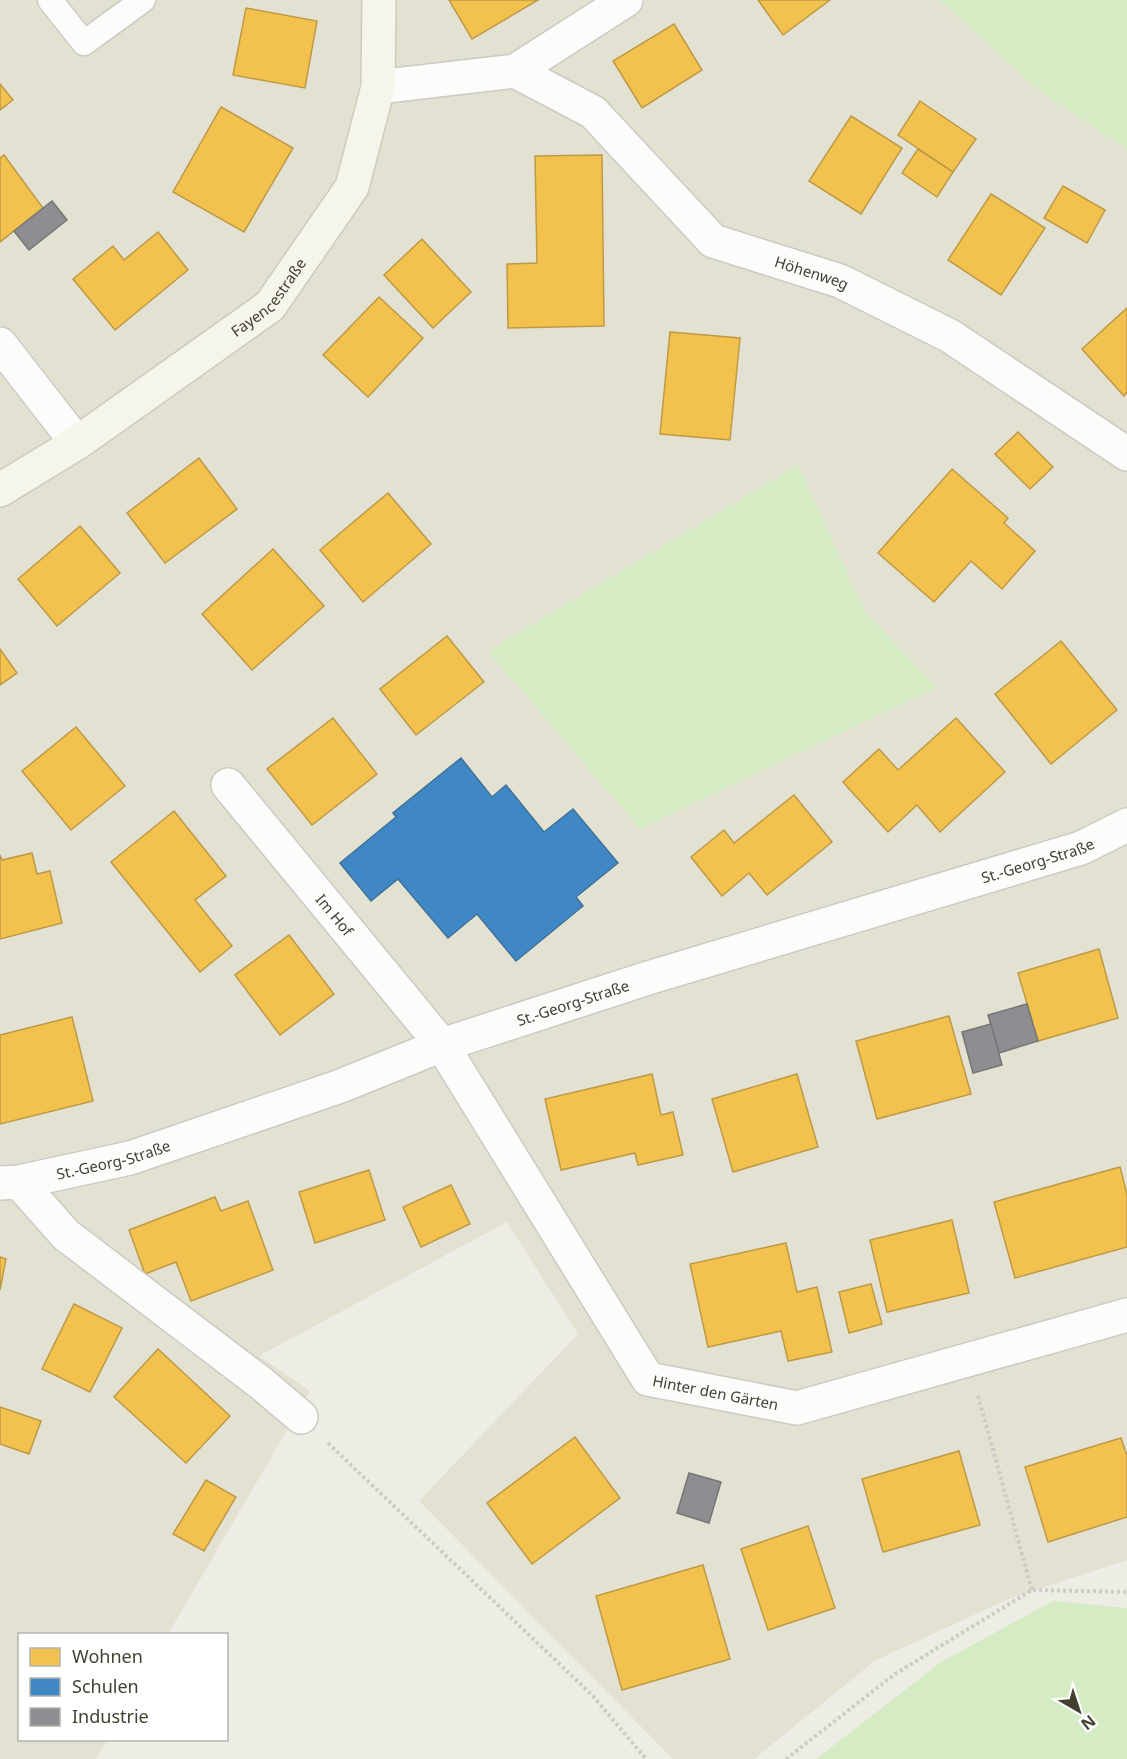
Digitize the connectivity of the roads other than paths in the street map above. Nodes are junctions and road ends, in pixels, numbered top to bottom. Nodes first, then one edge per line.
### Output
1 (50, 0) edge
2 (143, 0) edge
3 (379, 0) edge
4 (626, 0) edge
5 (515, 71) junction
6 (378, 87) junction
7 (0, 344) edge
8 (77, 443) junction
9 (1127, 454) edge
10 (0, 490) edge
11 (228, 785) dead end
12 (1127, 825) edge
13 (442, 1045) junction
14 (9, 1183) edge
15 (1127, 1316) edge
16 (301, 1417) road end

1 - 2 lane
3 - 6 street, Fayencestraße
4 - 5 street
5 - 6 street
5 - 9 street, Höhenweg
6 - 8 street, Fayencestraße
7 - 8 street
8 - 10 street, Fayencestraße
11 - 13 street, Im Hof
12 - 13 street, St.-Georg-Straße
13 - 14 street, St.-Georg-Straße
13 - 15 street, Hinter den Gärten
14 - 16 street, St.-Georg-Straße

